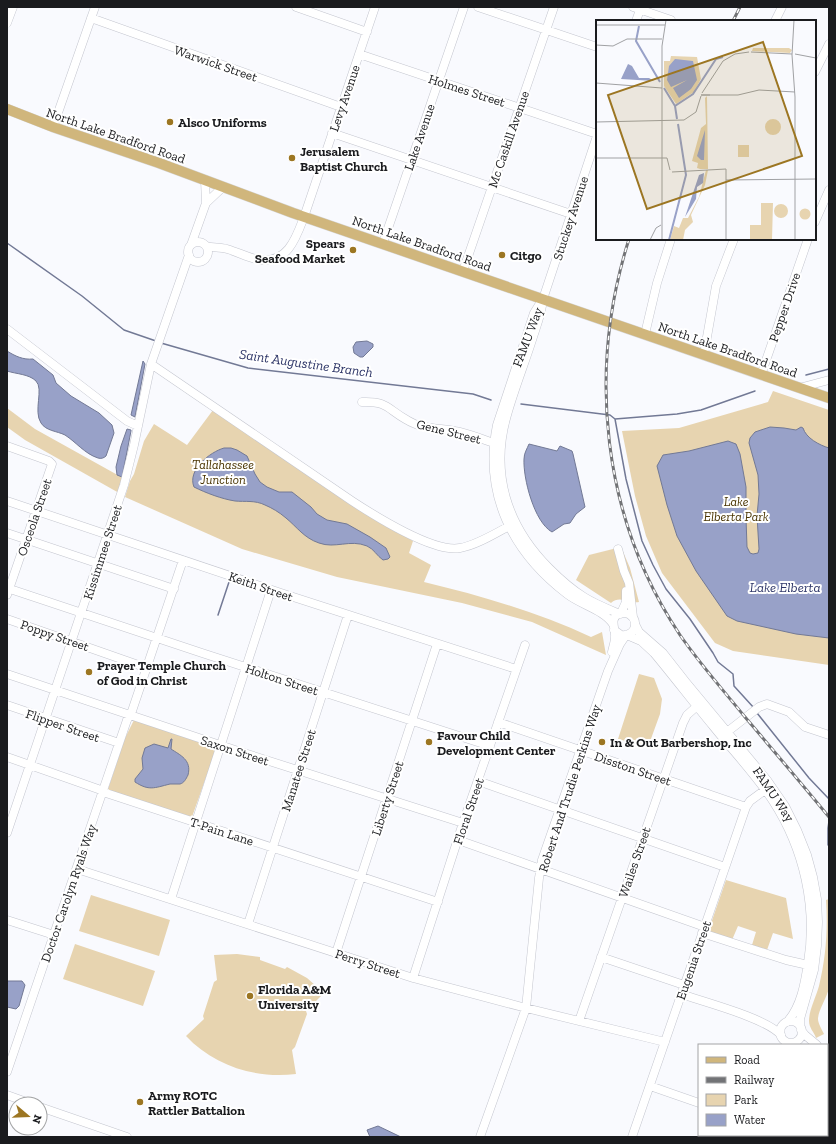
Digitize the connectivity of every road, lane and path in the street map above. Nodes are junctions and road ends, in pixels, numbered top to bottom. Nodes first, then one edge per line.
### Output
1 (12, 7) edge
2 (94, 7) edge
3 (296, 7) edge
4 (375, 7) edge
5 (464, 7) edge
6 (478, 7) edge
7 (554, 7) edge
8 (782, 7) edge
9 (638, 8) edge
10 (90, 18) junction
11 (636, 20) edge
12 (671, 20) dead end
13 (776, 20) edge
14 (7, 23) edge
15 (546, 30) junction
16 (367, 32) junction
17 (829, 44) edge
18 (596, 47) edge
19 (359, 54) junction
20 (817, 62) edge
21 (438, 81) junction
22 (341, 107) junction
23 (519, 108) junction
24 (7, 109) edge
25 (53, 127) junction
26 (332, 133) junction
27 (596, 135) edge
28 (596, 138) edge
29 (411, 160) junction
30 (205, 180) junction
31 (223, 187) junction
32 (492, 188) junction
33 (829, 190) edge
34 (206, 203) junction
35 (571, 214) junction
36 (304, 217) junction
37 (816, 220) edge
38 (197, 230) junction
39 (671, 240) edge
40 (734, 240) edge
41 (808, 240) edge
42 (204, 244) junction
43 (383, 244) junction
44 (191, 245) junction
45 (216, 249) junction
46 (189, 255) junction
47 (207, 255) junction
48 (196, 261) junction
49 (184, 267) junction
50 (463, 271) junction
51 (543, 299) junction
52 (7, 329) edge
53 (645, 334) junction
54 (704, 354) junction
55 (151, 364) junction
56 (761, 375) junction
57 (829, 380) edge
58 (799, 388) junction
59 (829, 398) edge
60 (362, 402) dead end
61 (138, 426) junction
62 (494, 443) junction
63 (7, 446) edge
64 (7, 501) edge
65 (36, 511) junction
66 (512, 525) junction
67 (7, 533) edge
68 (108, 535) junction
69 (26, 539) junction
70 (618, 549) dead end
71 (183, 560) junction
72 (98, 563) junction
73 (624, 571) junction
74 (174, 589) junction
75 (8, 590) edge
76 (271, 590) junction
77 (81, 613) junction
78 (620, 614) junction
79 (348, 615) junction
80 (7, 619) edge
81 (634, 621) junction
82 (614, 627) junction
83 (627, 635) junction
84 (157, 638) junction
85 (72, 641) junction
86 (437, 644) junction
87 (525, 644) dead end
88 (246, 667) junction
89 (147, 668) junction
90 (516, 669) junction
91 (608, 672) junction
92 (7, 674) edge
93 (55, 690) junction
94 (324, 692) junction
95 (7, 705) edge
96 (696, 706) junction
97 (130, 715) junction
98 (46, 719) junction
99 (412, 721) junction
100 (498, 722) junction
101 (727, 732) junction
102 (829, 735) edge
103 (119, 743) junction
104 (220, 745) junction
105 (490, 746) junction
106 (580, 750) junction
107 (7, 757) edge
108 (30, 765) junction
109 (298, 770) junction
110 (664, 778) junction
111 (478, 781) junction
112 (765, 790) junction
113 (102, 791) junction
114 (387, 799) junction
115 (746, 807) junction
116 (560, 809) junction
117 (195, 822) junction
118 (463, 823) junction
119 (7, 833) edge
120 (642, 838) junction
121 (458, 840) junction
122 (273, 848) junction
123 (725, 866) junction
124 (77, 869) junction
125 (540, 869) junction
126 (361, 876) junction
127 (623, 897) junction
128 (170, 899) junction
129 (438, 902) junction
130 (7, 920) edge
131 (248, 924) junction
132 (703, 930) junction
133 (54, 935) junction
134 (336, 953) junction
135 (601, 957) junction
136 (808, 965) junction
137 (413, 978) junction
138 (684, 986) junction
139 (681, 994) junction
140 (526, 1008) junction
141 (758, 1020) junction
142 (579, 1021) junction
143 (787, 1023) junction
144 (801, 1028) junction
145 (782, 1040) edge
146 (665, 1042) junction
147 (794, 1043) edge
148 (816, 1044) edge
149 (7, 1072) edge
150 (650, 1086) junction
151 (698, 1103) edge
152 (48, 1110) edge
153 (127, 1137) edge
154 (480, 1137) edge
155 (632, 1137) edge

1 - 14 street
2 - 10 street
3 - 16 street
4 - 16 street, Levy Avenue
5 - 21 street, Lake Avenue
6 - 15 street
7 - 15 street, Mc Caskill Avenue
8 - 13 street
9 - 11 street
9 - 12 street
10 - 22 street, Warwick Street
10 - 25 street
15 - 18 street
15 - 23 street, Mc Caskill Avenue
16 - 19 street, Levy Avenue
17 - 20 street
19 - 21 street, Holmes Street
19 - 22 street, Levy Avenue
21 - 23 street, Holmes Street
21 - 29 street, Lake Avenue
22 - 26 street, Levy Avenue
23 - 27 street, Holmes Street
23 - 32 street, Mc Caskill Avenue
24 - 25 main road, North Lake Bradford Road
25 - 30 main road, North Lake Bradford Road
26 - 29 street
26 - 36 street, Levy Avenue
28 - 35 street, Stuckey Avenue
29 - 32 street
29 - 43 street, Lake Avenue
30 - 31 main road, North Lake Bradford Road
30 - 34 street
31 - 34 street
31 - 36 main road, North Lake Bradford Road
32 - 35 street
32 - 50 street, Mc Caskill Avenue
33 - 37 street
34 - 38 street
35 - 51 street, Stuckey Avenue
36 - 43 main road, North Lake Bradford Road
36 - 45 street, Levy Avenue
38 - 42 street
38 - 44 street
39 - 53 street
40 - 54 street
41 - 56 street, Pepper Drive
42 - 44 street
42 - 45 street, Levy Avenue
42 - 47 street
43 - 50 main road, North Lake Bradford Road
44 - 46 street
45 - 47 street
46 - 48 street
46 - 49 street, Kissimmee Street
47 - 48 street
48 - 49 street
49 - 55 street, Kissimmee Street
50 - 51 main road, North Lake Bradford Road
51 - 53 main road, North Lake Bradford Road
51 - 62 street, FAMU Way
51 - 66 street, FAMU Way
52 - 61 street
53 - 54 main road, North Lake Bradford Road
54 - 56 main road, North Lake Bradford Road
55 - 61 street, Kissimmee Street
55 - 66 street
56 - 58 main road, North Lake Bradford Road
57 - 58 street
58 - 59 main road, North Lake Bradford Road
60 - 62 street, Gene Street
61 - 68 street, Kissimmee Street
62 - 66 street, FAMU Way
63 - 65 street, Osceola Street
64 - 65 street, Keith Street
65 - 68 street, Keith Street
65 - 69 street, Osceola Street
66 - 78 street, FAMU Way
66 - 82 street, FAMU Way
67 - 69 street
68 - 71 street, Keith Street
68 - 72 street, Kissimmee Street
69 - 72 street
69 - 75 street, Osceola Street
70 - 73 street
71 - 74 street, Doctor Carolyn Ryals Way
71 - 76 street, Keith Street
72 - 74 street
72 - 77 street, Kissimmee Street
73 - 78 street
73 - 81 street
74 - 84 street, Doctor Carolyn Ryals Way
75 - 77 street, Holton Street
76 - 79 street, Keith Street
76 - 88 street
77 - 84 street, Holton Street
77 - 85 street, Kissimmee Street
78 - 81 street, FAMU Way
78 - 82 street
79 - 86 street, Keith Street
79 - 94 street, Manatee Street
80 - 85 street, Poppy Street
81 - 83 street
81 - 101 street, FAMU Way
82 - 83 street, FAMU Way
82 - 91 street, Robert And Trudie Perkins Way
83 - 91 street, Robert And Trudie Perkins Way
83 - 96 street, FAMU Way
84 - 88 street, Holton Street
84 - 89 street, Doctor Carolyn Ryals Way
85 - 89 street, Poppy Street
85 - 93 street, Kissimmee Street
86 - 90 street, Keith Street
86 - 99 street, Liberty Street
87 - 90 street, Floral Street
88 - 94 street, Holton Street
88 - 104 street
89 - 97 street, Doctor Carolyn Ryals Way
90 - 100 street, Floral Street
91 - 106 street, Robert And Trudie Perkins Way
92 - 93 street, Saxon Street
93 - 97 street, Saxon Street
93 - 98 street, Kissimmee Street
94 - 99 street, Holton Street
94 - 109 street, Manatee Street
95 - 98 street, Flipper Street
96 - 110 street, Wailes Street
96 - 112 street, FAMU Way
97 - 103 street, Doctor Carolyn Ryals Way
97 - 104 street, Saxon Street
98 - 103 street, Flipper Street
98 - 108 street, Kissimmee Street
99 - 105 street, Holton Street
99 - 114 street, Liberty Street
100 - 105 street, Floral Street
100 - 106 street, Disston Street
101 - 102 street
101 - 144 street, FAMU Way
103 - 113 street, Doctor Carolyn Ryals Way
104 - 109 street, Saxon Street
104 - 117 street
105 - 111 street, Floral Street
106 - 110 street, Disston Street
106 - 116 street, Robert And Trudie Perkins Way
107 - 108 street, T-Pain Lane
108 - 113 street, T-Pain Lane
108 - 119 street, Kissimmee Street
109 - 114 street, Saxon Street
109 - 122 street, Manatee Street
110 - 115 street, Disston Street
110 - 120 street, Wailes Street
111 - 116 street
111 - 118 street, Floral Street
112 - 115 street, Eugenia Street
112 - 136 street, FAMU Way
113 - 117 street, T-Pain Lane
113 - 124 street, Doctor Carolyn Ryals Way
114 - 118 street, Saxon Street
114 - 126 street, Liberty Street
115 - 123 street, Eugenia Street
116 - 120 street
116 - 125 street, Robert And Trudie Perkins Way
117 - 122 street, T-Pain Lane
117 - 128 street
118 - 121 street, Floral Street
120 - 123 street
120 - 127 street, Wailes Street
121 - 125 street
121 - 129 street, Floral Street
122 - 126 street, T-Pain Lane
122 - 131 street, Manatee Street
123 - 132 street, Eugenia Street
124 - 128 street, Perry Street
124 - 133 street, Doctor Carolyn Ryals Way
125 - 127 street
125 - 140 street, Robert And Trudie Perkins Way
126 - 129 street, T-Pain Lane
126 - 134 street, Liberty Street
127 - 132 street
127 - 135 street, Wailes Street
128 - 131 street, Perry Street
129 - 137 street, Floral Street
130 - 133 street
131 - 134 street, Perry Street
132 - 136 street
132 - 138 street, Eugenia Street
133 - 149 street, Doctor Carolyn Ryals Way
134 - 137 street, Perry Street
135 - 138 street
135 - 142 street, Wailes Street
136 - 143 street, FAMU Way
137 - 140 street, Perry Street
138 - 139 street, Eugenia Street
139 - 141 street
139 - 146 street, Eugenia Street
140 - 142 street, Perry Street
140 - 154 street, Robert And Trudie Perkins Way
141 - 143 street
141 - 145 street
142 - 146 street, Perry Street
143 - 144 street
143 - 145 street, FAMU Way
144 - 147 street, FAMU Way
144 - 148 street
145 - 147 street
146 - 150 street, Eugenia Street
150 - 151 street
150 - 155 street, Eugenia Street
152 - 153 street

